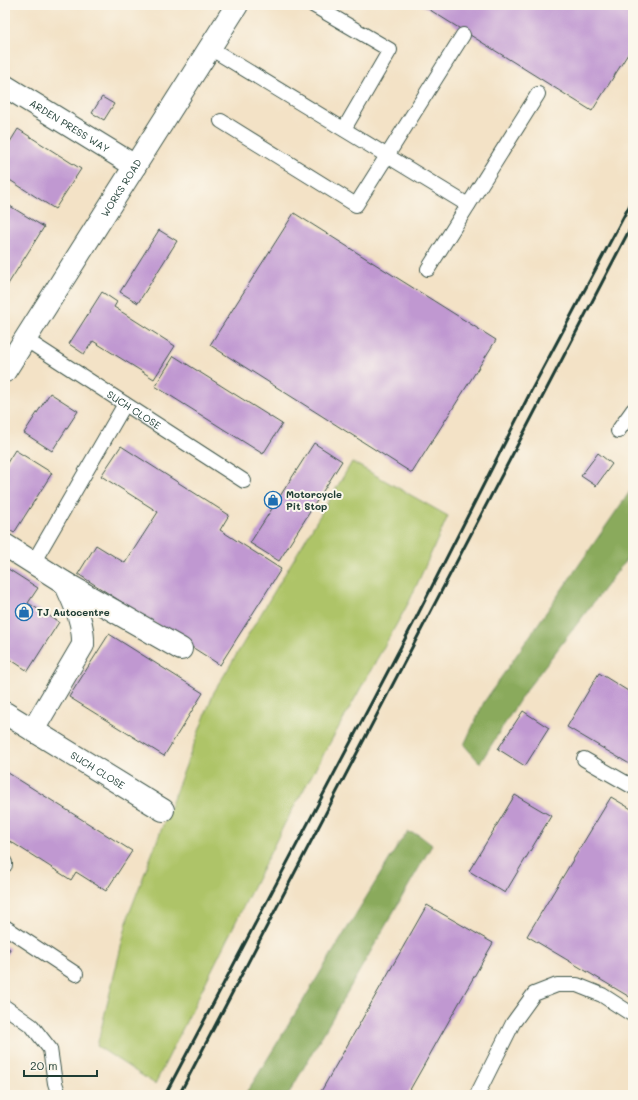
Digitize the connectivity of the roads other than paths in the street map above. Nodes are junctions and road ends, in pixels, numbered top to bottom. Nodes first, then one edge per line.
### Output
1 (237, 5) edge
2 (313, 5) edge
3 (463, 35) dead end
4 (210, 48) junction
5 (5, 86) edge
6 (538, 94) dead end
7 (221, 121) dead end
8 (344, 129) junction
9 (388, 156) junction
10 (135, 166) junction
11 (468, 205) junction
12 (428, 269) dead end
13 (25, 339) junction
14 (5, 370) edge
15 (125, 404) junction
16 (633, 410) edge
17 (618, 431) dead end
18 (244, 481) dead end
19 (5, 545) edge
20 (33, 563) junction
21 (64, 582) junction
22 (181, 649) dead end
23 (5, 713) edge
24 (33, 730) junction
25 (584, 759) dead end
26 (633, 787) edge
27 (163, 810) dead end
28 (5, 927) edge
29 (76, 974) dead end
30 (5, 1007) edge
31 (633, 1015) edge
32 (59, 1095) edge
33 (477, 1095) edge

1 - 4 street, WORKS ROAD
2 - 8 lane
3 - 9 lane
4 - 8 lane
4 - 10 street, WORKS ROAD
5 - 10 street, ARDEN PRESS WAY
6 - 11 lane
7 - 9 lane
8 - 9 lane
9 - 11 lane
10 - 13 street, WORKS ROAD
11 - 12 lane
13 - 14 street, WORKS ROAD
13 - 15 lane, SUCH CLOSE
15 - 18 lane, SUCH CLOSE
15 - 20 lane
16 - 17 lane
19 - 20 street
20 - 21 street
21 - 22 street
21 - 24 street
23 - 24 street, SUCH CLOSE
24 - 27 street, SUCH CLOSE
25 - 26 lane
28 - 29 lane
30 - 32 lane
31 - 33 lane

